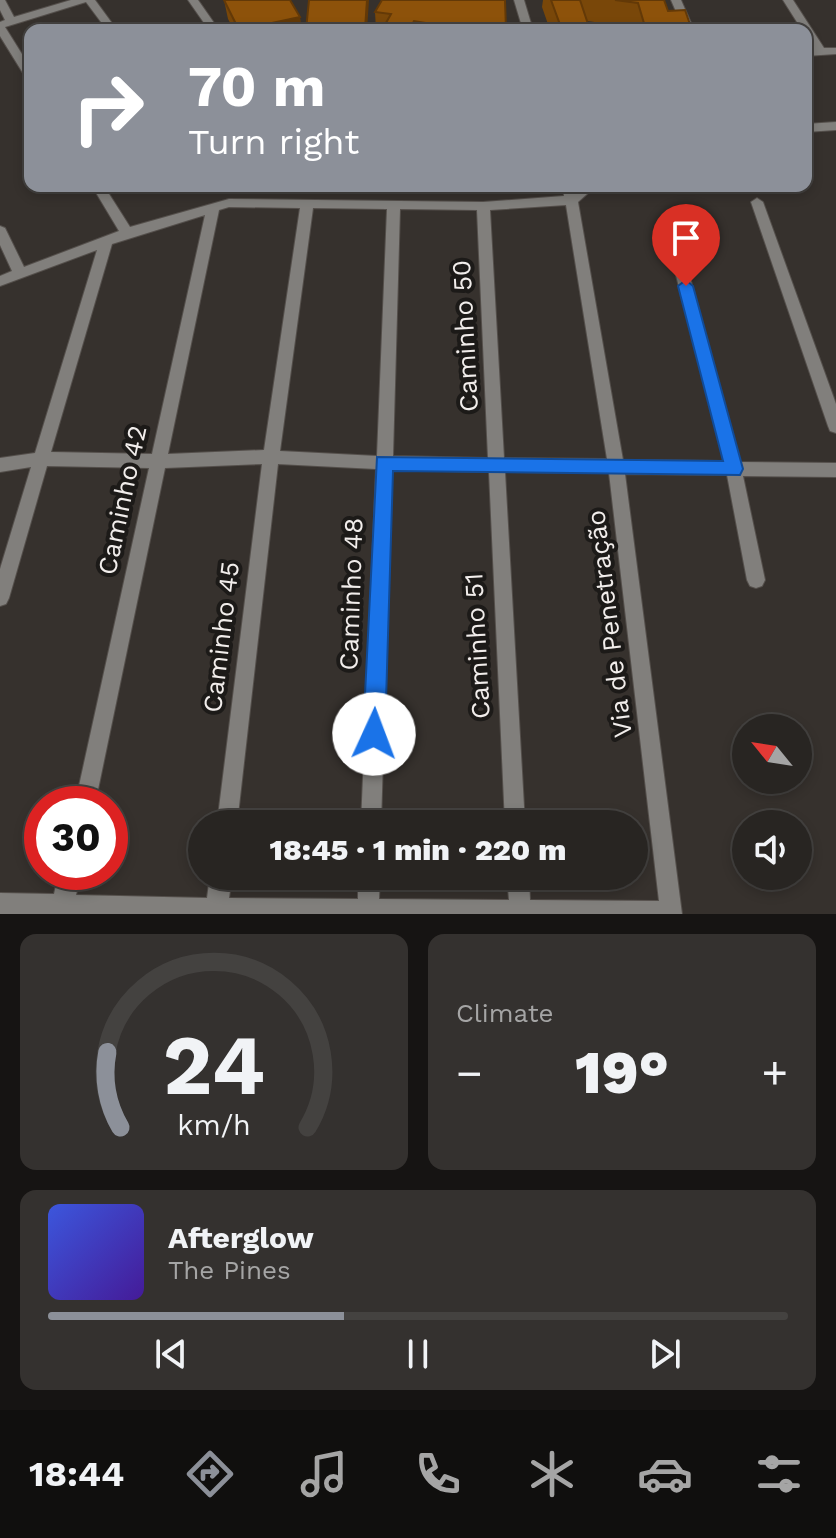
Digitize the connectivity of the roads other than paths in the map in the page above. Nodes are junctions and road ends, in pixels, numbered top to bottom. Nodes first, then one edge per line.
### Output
1 (0, 0) edge
2 (82, 0) edge
3 (90, 0) edge
4 (193, 0) edge
5 (519, 0) edge
6 (676, 0) edge
7 (788, 0) edge
8 (108, 24) edge
9 (210, 24) edge
10 (526, 24) edge
11 (686, 24) edge
12 (803, 24) edge
13 (4, 25) edge
14 (812, 38) edge
15 (836, 51) edge
16 (821, 52) junction
17 (812, 53) edge
18 (24, 64) edge
19 (836, 126) edge
20 (812, 128) edge
21 (102, 192) edge
22 (224, 192) edge
23 (570, 193) edge
24 (757, 202) dead end
25 (221, 206) junction
26 (307, 206) junction
27 (483, 206) junction
28 (394, 207) junction
29 (670, 225) dead end
30 (0, 231) edge
31 (127, 233) junction
32 (106, 241) junction
33 (20, 273) junction
34 (0, 281) edge
35 (836, 426) edge
36 (271, 457) junction
37 (39, 459) junction
38 (159, 461) junction
39 (384, 463) junction
40 (494, 464) junction
41 (0, 465) edge
42 (616, 465) junction
43 (734, 469) junction
44 (836, 470) edge
45 (756, 580) dead end
46 (0, 598) edge
47 (89, 786) edge
48 (229, 810) edge
49 (372, 810) edge
50 (514, 810) edge
51 (66, 890) edge
52 (219, 890) edge
53 (369, 890) edge
54 (519, 890) edge
55 (0, 904) edge
56 (62, 910) edge
57 (216, 912) edge
58 (368, 912) edge
59 (520, 912) edge
60 (670, 913) edge

1 - 13 street
2 - 13 street
3 - 8 street
4 - 9 street
5 - 10 street
6 - 11 street
7 - 12 street
13 - 18 street
14 - 16 street
15 - 16 street
16 - 17 street
19 - 20 street
21 - 31 street
22 - 25 street
23 - 27 street
23 - 42 street, Via de Penetração
24 - 35 street
25 - 26 street
25 - 31 street
25 - 38 street, Caminho 42
26 - 28 street
26 - 36 street, Caminho 45
27 - 28 street
27 - 40 street, Caminho 50
28 - 39 street, Caminho 48
29 - 43 street
30 - 33 street
31 - 32 street
32 - 33 street
32 - 37 street
33 - 34 street
36 - 38 street
36 - 39 street
36 - 48 street, Caminho 45
37 - 38 street
37 - 41 street
37 - 46 street
38 - 47 street, Caminho 42
39 - 40 street
39 - 49 street, Caminho 48
40 - 42 street
40 - 50 street, Caminho 51
42 - 43 street
42 - 60 street, Via de Penetração
43 - 44 street
43 - 45 street
51 - 56 street
52 - 57 street
53 - 58 street
54 - 59 street
55 - 56 street
56 - 57 street
57 - 58 street
58 - 59 street
59 - 60 street

